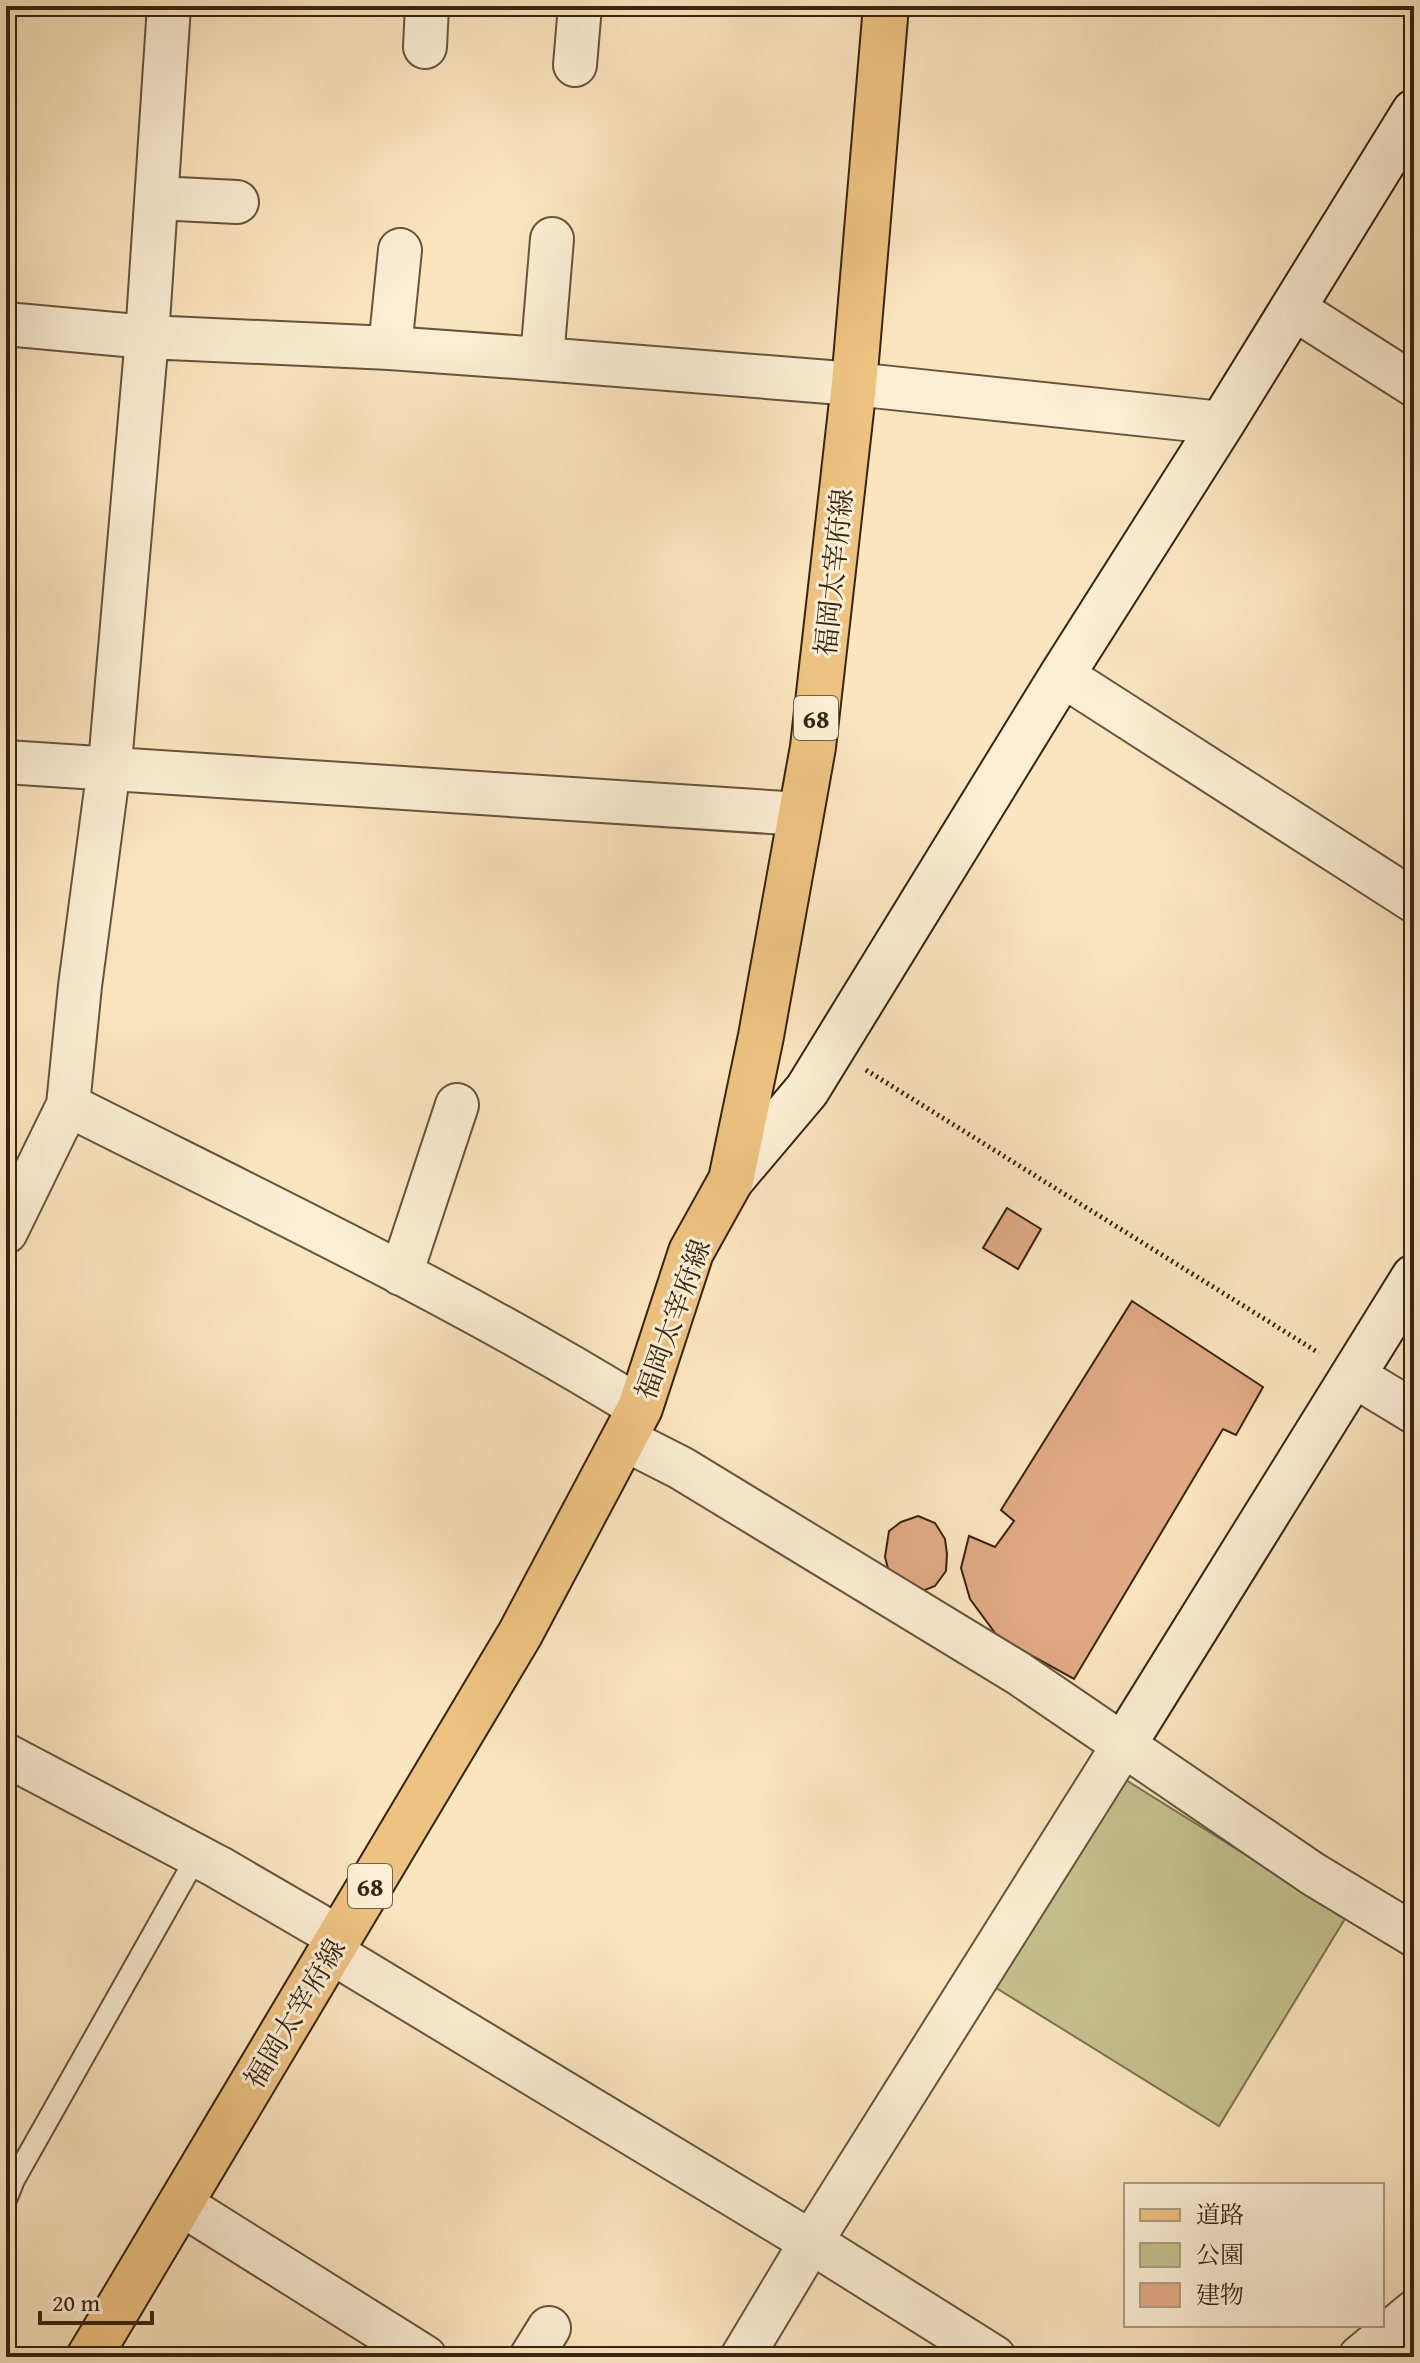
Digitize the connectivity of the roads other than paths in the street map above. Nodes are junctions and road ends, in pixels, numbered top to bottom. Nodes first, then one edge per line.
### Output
1 (169, 6) edge
2 (427, 6) edge
3 (580, 6) edge
4 (886, 6) edge
5 (425, 47) dead end
6 (575, 65) dead end
7 (1414, 112) edge
8 (157, 198) junction
9 (237, 202) dead end
10 (552, 239) dead end
11 (400, 250) dead end
12 (1293, 308) junction
13 (6, 324) edge
14 (147, 337) junction
15 (390, 348) junction
16 (542, 359) junction
17 (854, 384) junction
18 (1414, 385) edge
19 (1222, 423) junction
20 (1062, 675) junction
21 (6, 762) edge
22 (109, 769) junction
23 (801, 814) junction
24 (1414, 901) edge
25 (68, 1105) junction
26 (457, 1105) dead end
27 (731, 1180) junction
28 (6, 1232) edge
29 (401, 1274) junction
30 (1414, 1277) edge
31 (1353, 1375) junction
32 (1414, 1412) edge
33 (632, 1424) junction
34 (1124, 1744) junction
35 (6, 1755) edge
36 (197, 1856) junction
37 (1414, 1935) edge
38 (335, 1945) junction
39 (6, 2200) edge
40 (181, 2204) junction
41 (811, 2242) junction
42 (1414, 2312) edge
43 (89, 2357) edge
44 (425, 2357) edge
45 (742, 2357) edge
46 (994, 2357) edge
47 (1360, 2357) edge

1 - 8 street
2 - 5 street
3 - 6 street
4 - 17 main road, 福岡太宰府線 / 68
7 - 12 street
8 - 9 street
8 - 14 street
10 - 16 street
11 - 15 street
12 - 18 street
12 - 19 street
13 - 14 street
14 - 15 street
14 - 22 street
15 - 16 street
16 - 17 street
17 - 19 street
17 - 23 main road, 福岡太宰府線 / 68
19 - 20 street
20 - 24 street
20 - 27 street
21 - 22 street
22 - 23 street
22 - 25 street
23 - 27 main road, 福岡太宰府線 / 68
25 - 28 street
25 - 29 street
26 - 29 street
27 - 33 main road, 福岡太宰府線 / 68
29 - 33 street
30 - 31 street
31 - 32 street
31 - 34 street
33 - 34 street
33 - 38 main road, 福岡太宰府線 / 68
34 - 37 street
34 - 41 street
35 - 36 street
36 - 38 street
36 - 39 lane
38 - 40 main road, 福岡太宰府線 / 68
38 - 41 street
40 - 43 main road, 福岡太宰府線 / 68
40 - 44 street
41 - 45 street
41 - 46 street
42 - 47 street

